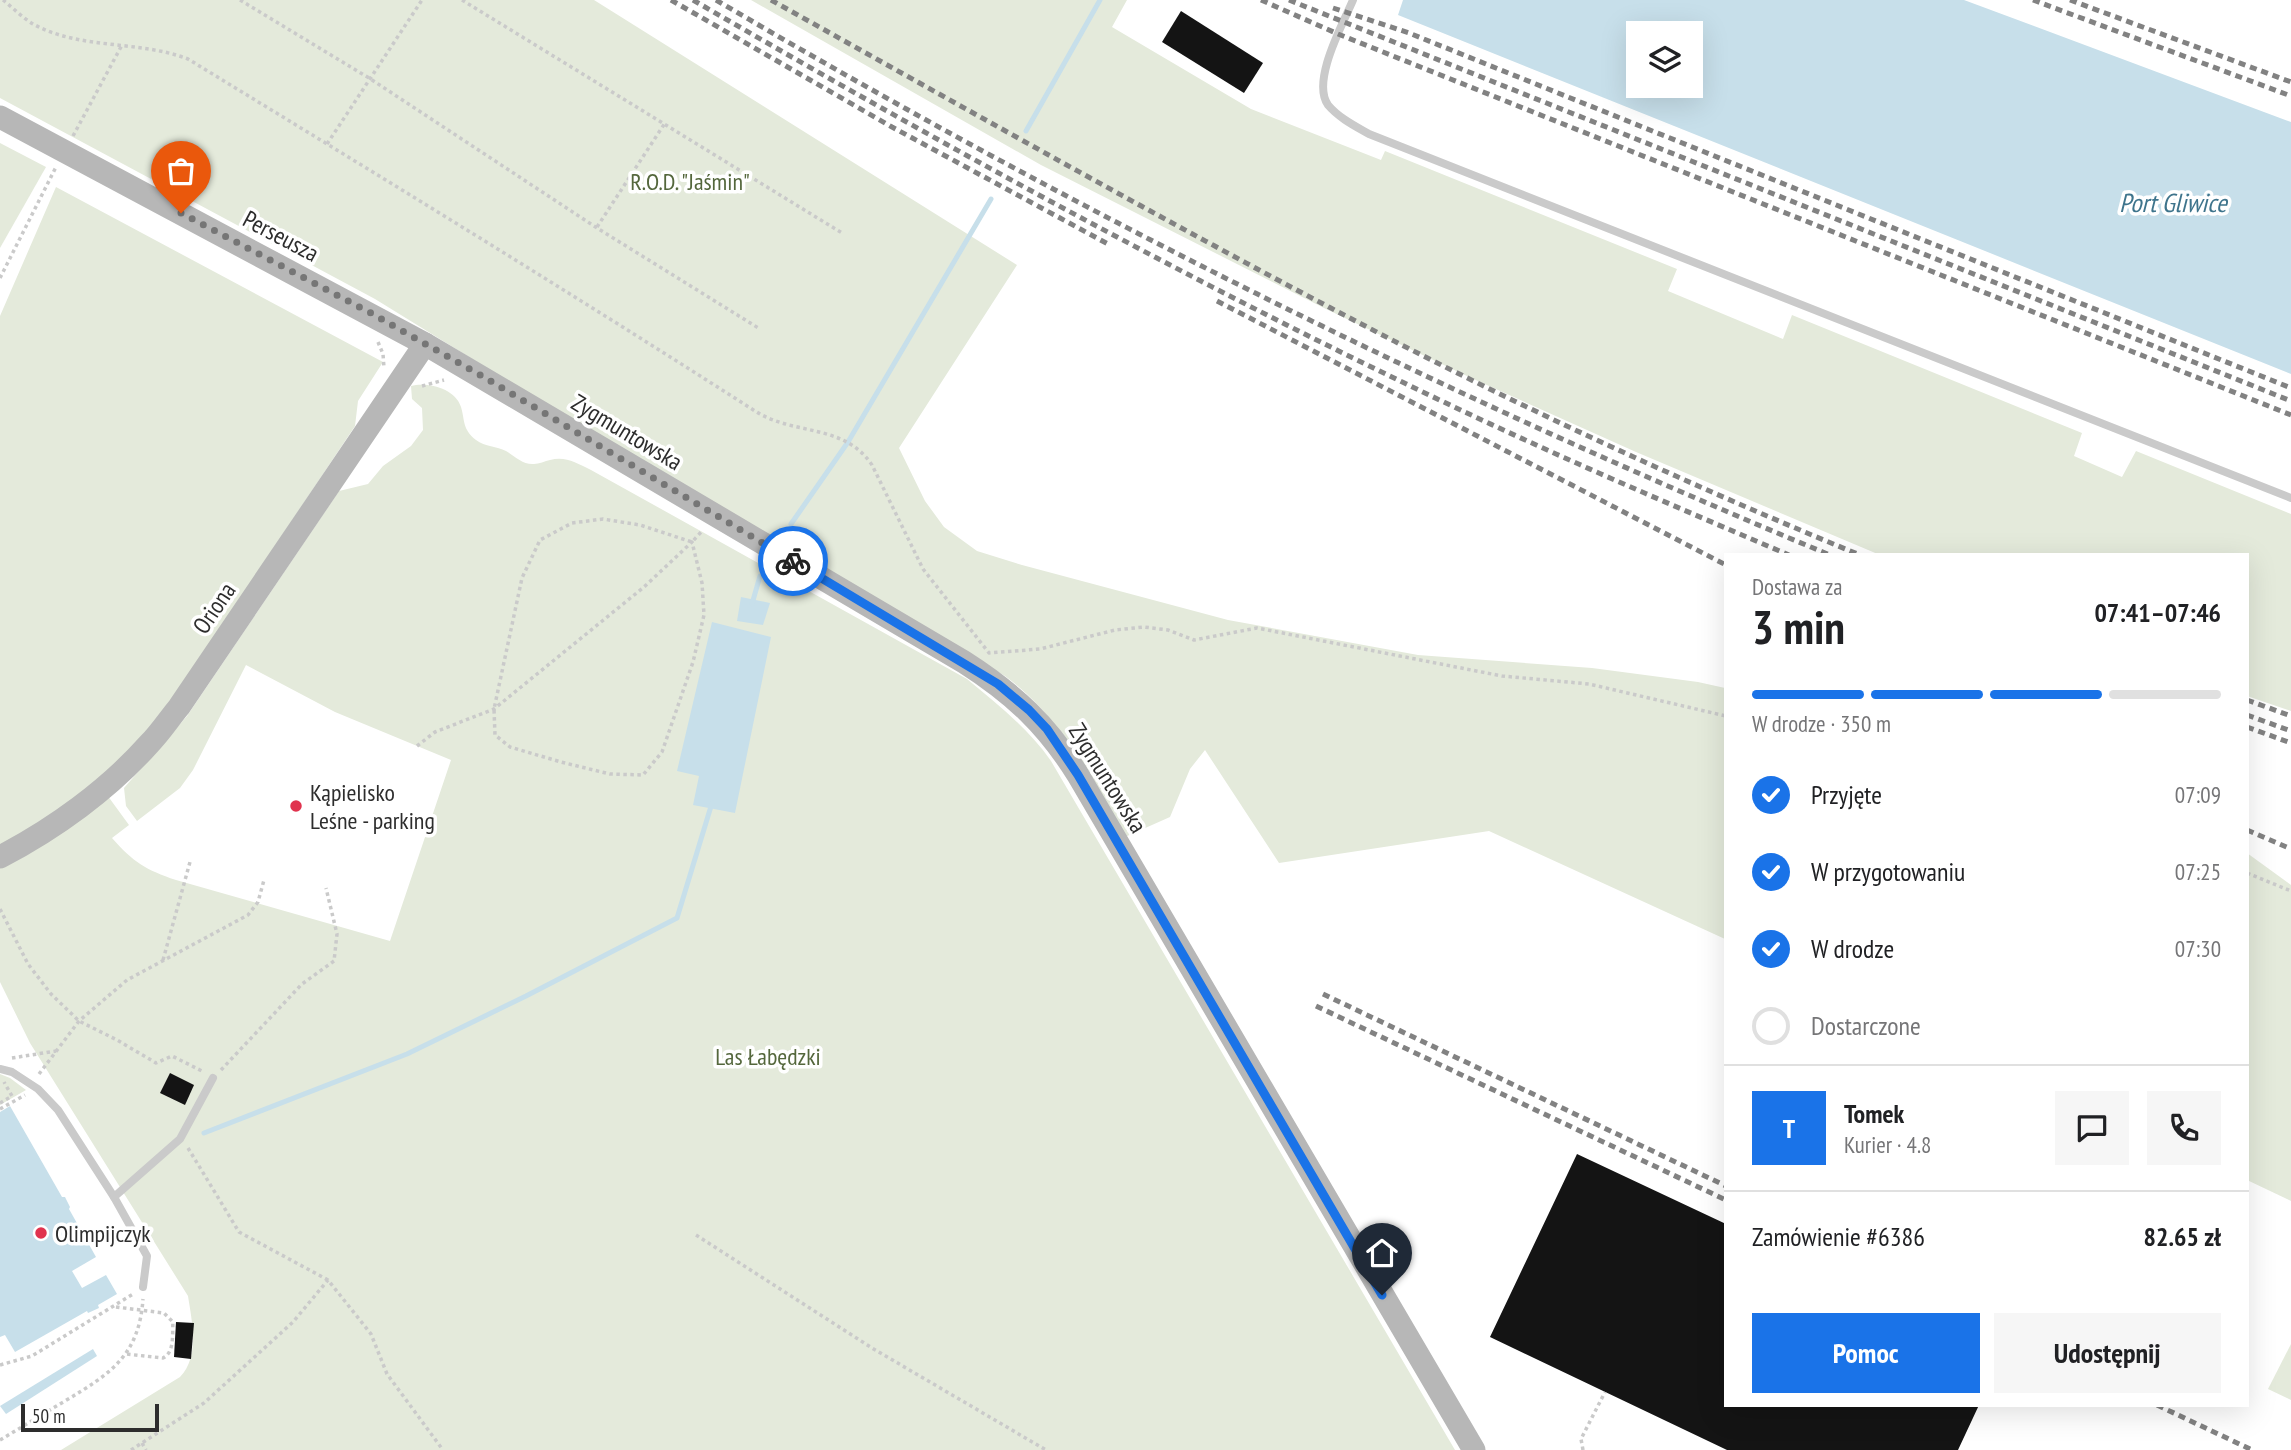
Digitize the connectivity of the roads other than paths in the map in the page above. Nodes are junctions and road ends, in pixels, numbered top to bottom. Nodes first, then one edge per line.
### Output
1 (1353, 0) edge
2 (0, 117) edge
3 (425, 344) junction
4 (2291, 498) edge
5 (0, 857) edge
6 (0, 1069) edge
7 (213, 1078) road end
8 (114, 1197) junction
9 (144, 1287) road end
10 (1474, 1450) edge

1 - 4 lane
2 - 3 street, Perseusza
3 - 5 street, Oriona
3 - 10 street, Zygmuntowska
6 - 8 lane
7 - 8 lane
8 - 9 lane

